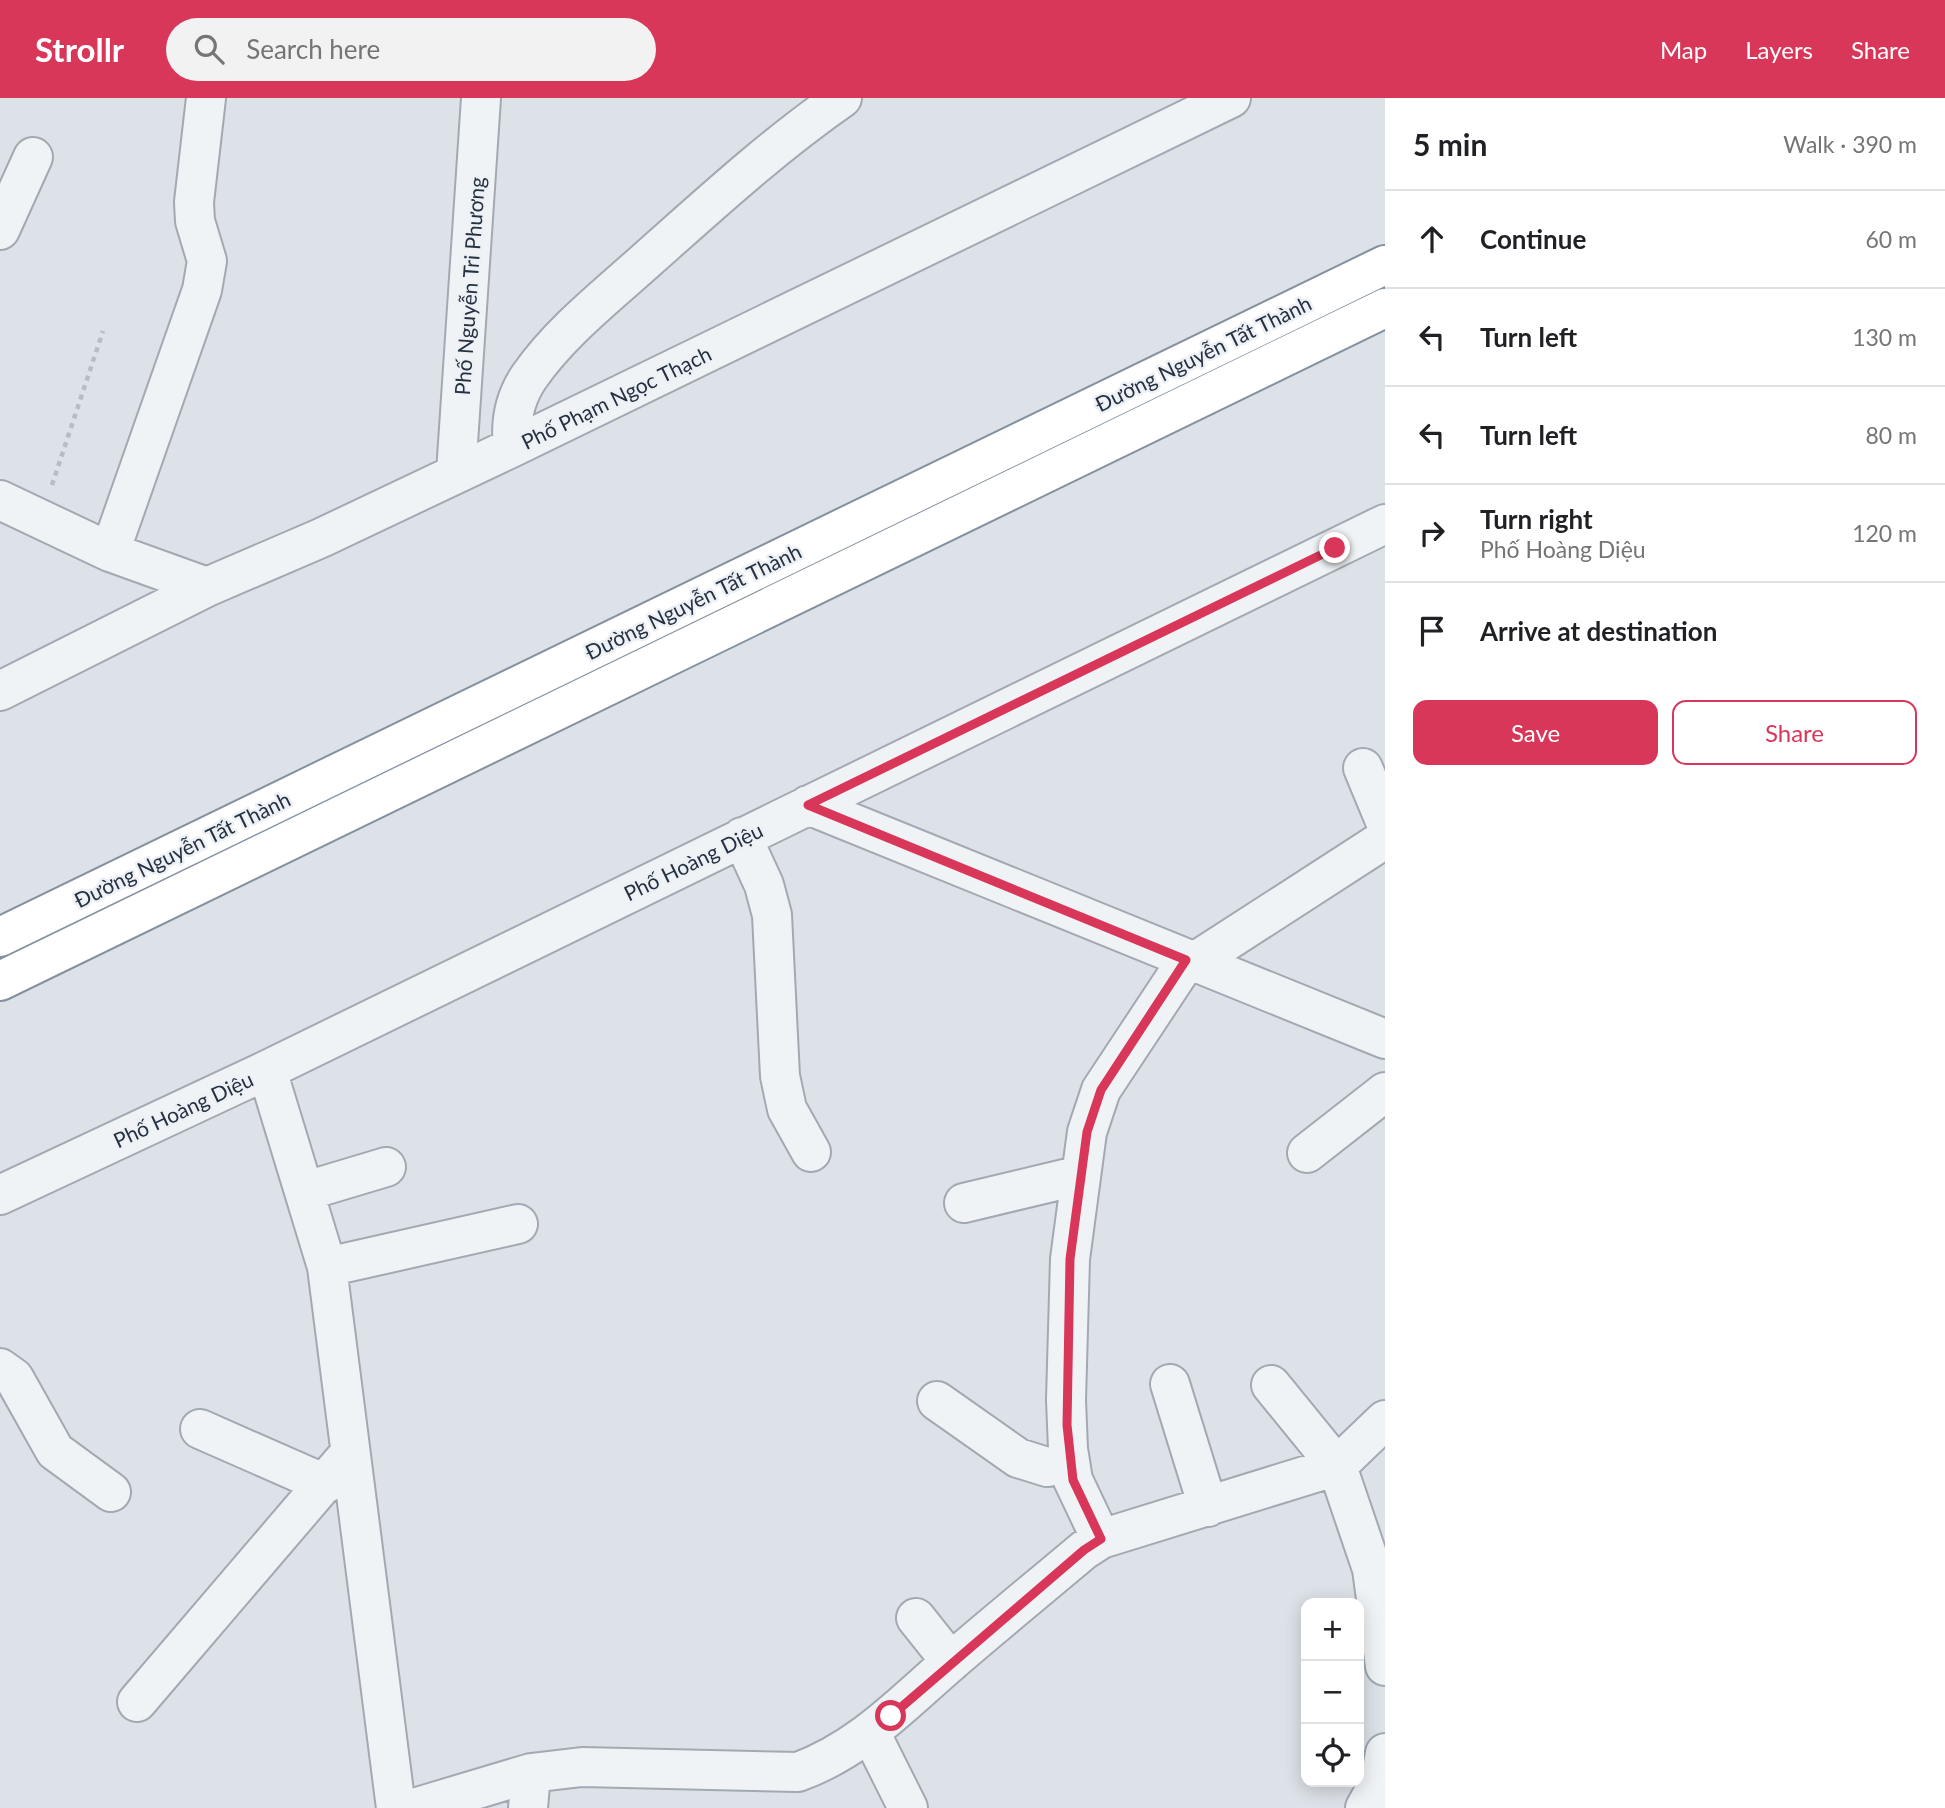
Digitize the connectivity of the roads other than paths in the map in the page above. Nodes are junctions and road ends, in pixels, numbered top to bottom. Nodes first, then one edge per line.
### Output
1 (206, 98) edge
2 (481, 98) edge
3 (842, 98) edge
4 (1231, 98) edge
5 (33, 157) dead end
6 (0, 230) edge
7 (1385, 265) edge
8 (1385, 308) edge
9 (513, 447) junction
10 (456, 473) junction
11 (0, 500) edge
12 (1385, 524) edge
13 (110, 552) junction
14 (206, 587) junction
15 (0, 691) edge
16 (1363, 768) dead end
17 (808, 805) junction
18 (1385, 821) edge
19 (742, 837) junction
20 (1385, 839) edge
21 (0, 937) edge
22 (1190, 962) junction
23 (0, 981) edge
24 (1385, 1039) edge
25 (267, 1070) junction
26 (1385, 1092) edge
27 (811, 1152) dead end
28 (1307, 1153) dead end
29 (386, 1167) dead end
30 (1081, 1175) junction
31 (306, 1191) junction
32 (0, 1195) edge
33 (964, 1203) dead end
34 (518, 1224) dead end
35 (327, 1267) junction
36 (0, 1368) edge
37 (1170, 1384) dead end
38 (1271, 1385) dead end
39 (937, 1401) dead end
40 (1385, 1420) edge
41 (200, 1429) dead end
42 (349, 1454) junction
43 (1070, 1463) junction
44 (1337, 1466) junction
45 (325, 1484) junction
46 (111, 1492) dead end
47 (1208, 1507) junction
48 (1101, 1539) junction
49 (916, 1618) dead end
50 (951, 1662) junction
51 (1385, 1666) edge
52 (137, 1702) dead end
53 (871, 1734) junction
54 (1385, 1753) edge
55 (530, 1790) edge
56 (396, 1808) edge
57 (414, 1808) edge
58 (908, 1808) edge
59 (1365, 1808) edge

1 - 13 street
2 - 10 street, Phố Nguyễn Tri Phương
3 - 9 street
4 - 9 street, Phố Phạm Ngọc Thạch
5 - 6 street
7 - 21 highway, Đường Nguyễn Tất Thành
8 - 23 highway, Đường Nguyễn Tất Thành
9 - 10 street, Phố Phạm Ngọc Thạch
10 - 14 street, Phố Phạm Ngọc Thạch
11 - 13 street
12 - 17 street, Phố Hoàng Diệu
13 - 14 street
14 - 15 street, Phố Phạm Ngọc Thạch
16 - 18 street
17 - 19 street, Phố Hoàng Diệu
17 - 22 street
19 - 25 street, Phố Hoàng Diệu
19 - 27 street
20 - 22 street
22 - 24 street
22 - 30 street
25 - 31 street
25 - 32 street, Phố Hoàng Diệu
26 - 28 street
29 - 31 street
30 - 33 street
30 - 43 street
31 - 35 street
34 - 35 street
35 - 42 street
36 - 46 street
37 - 47 street
38 - 44 street
39 - 43 street
40 - 44 street
41 - 45 street
42 - 45 street
42 - 56 street
43 - 48 street
44 - 47 street
44 - 51 street
45 - 52 street
47 - 48 street
48 - 50 street
49 - 50 street
50 - 53 street
53 - 55 street
53 - 58 street
54 - 59 street
55 - 57 street

